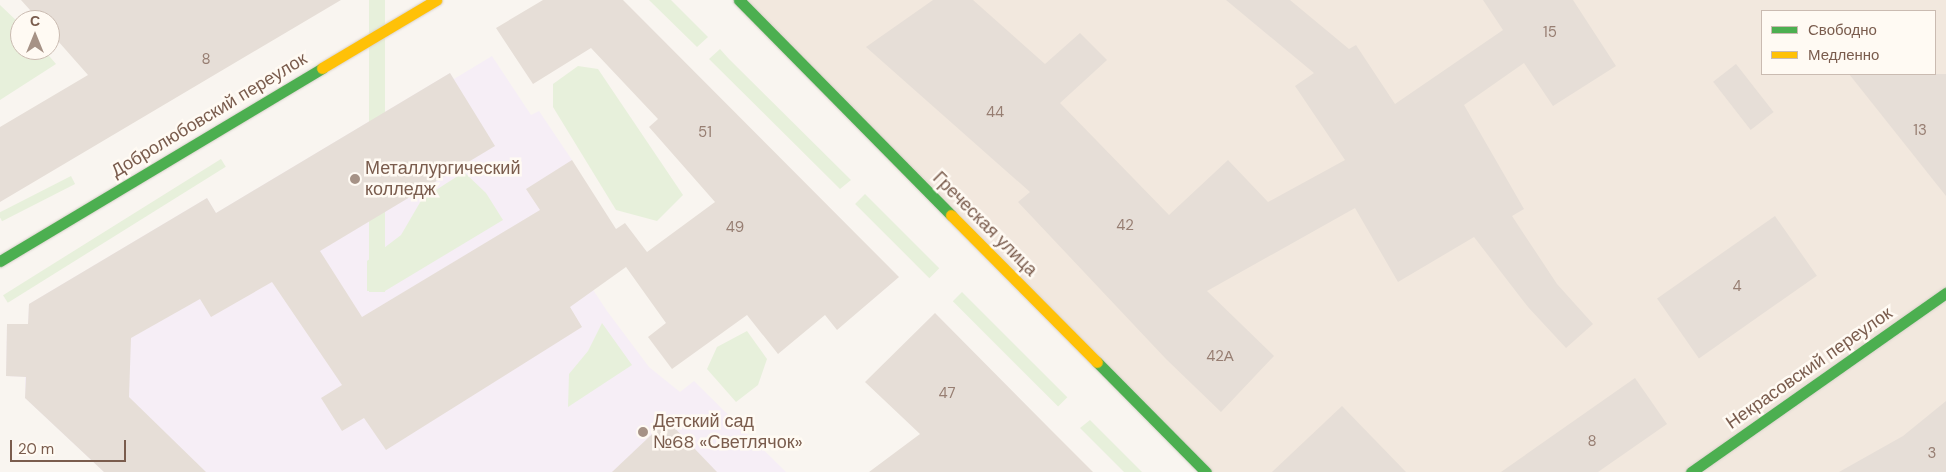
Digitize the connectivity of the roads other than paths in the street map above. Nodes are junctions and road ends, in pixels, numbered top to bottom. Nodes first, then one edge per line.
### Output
1 (436, 0) edge
2 (739, 0) edge
3 (0, 261) edge
4 (1946, 293) edge
5 (1206, 472) edge
6 (1691, 472) edge

1 - 3 street, Добролюбовский переулок
2 - 5 street, Греческая улица
4 - 6 street, Некрасовский переулок

